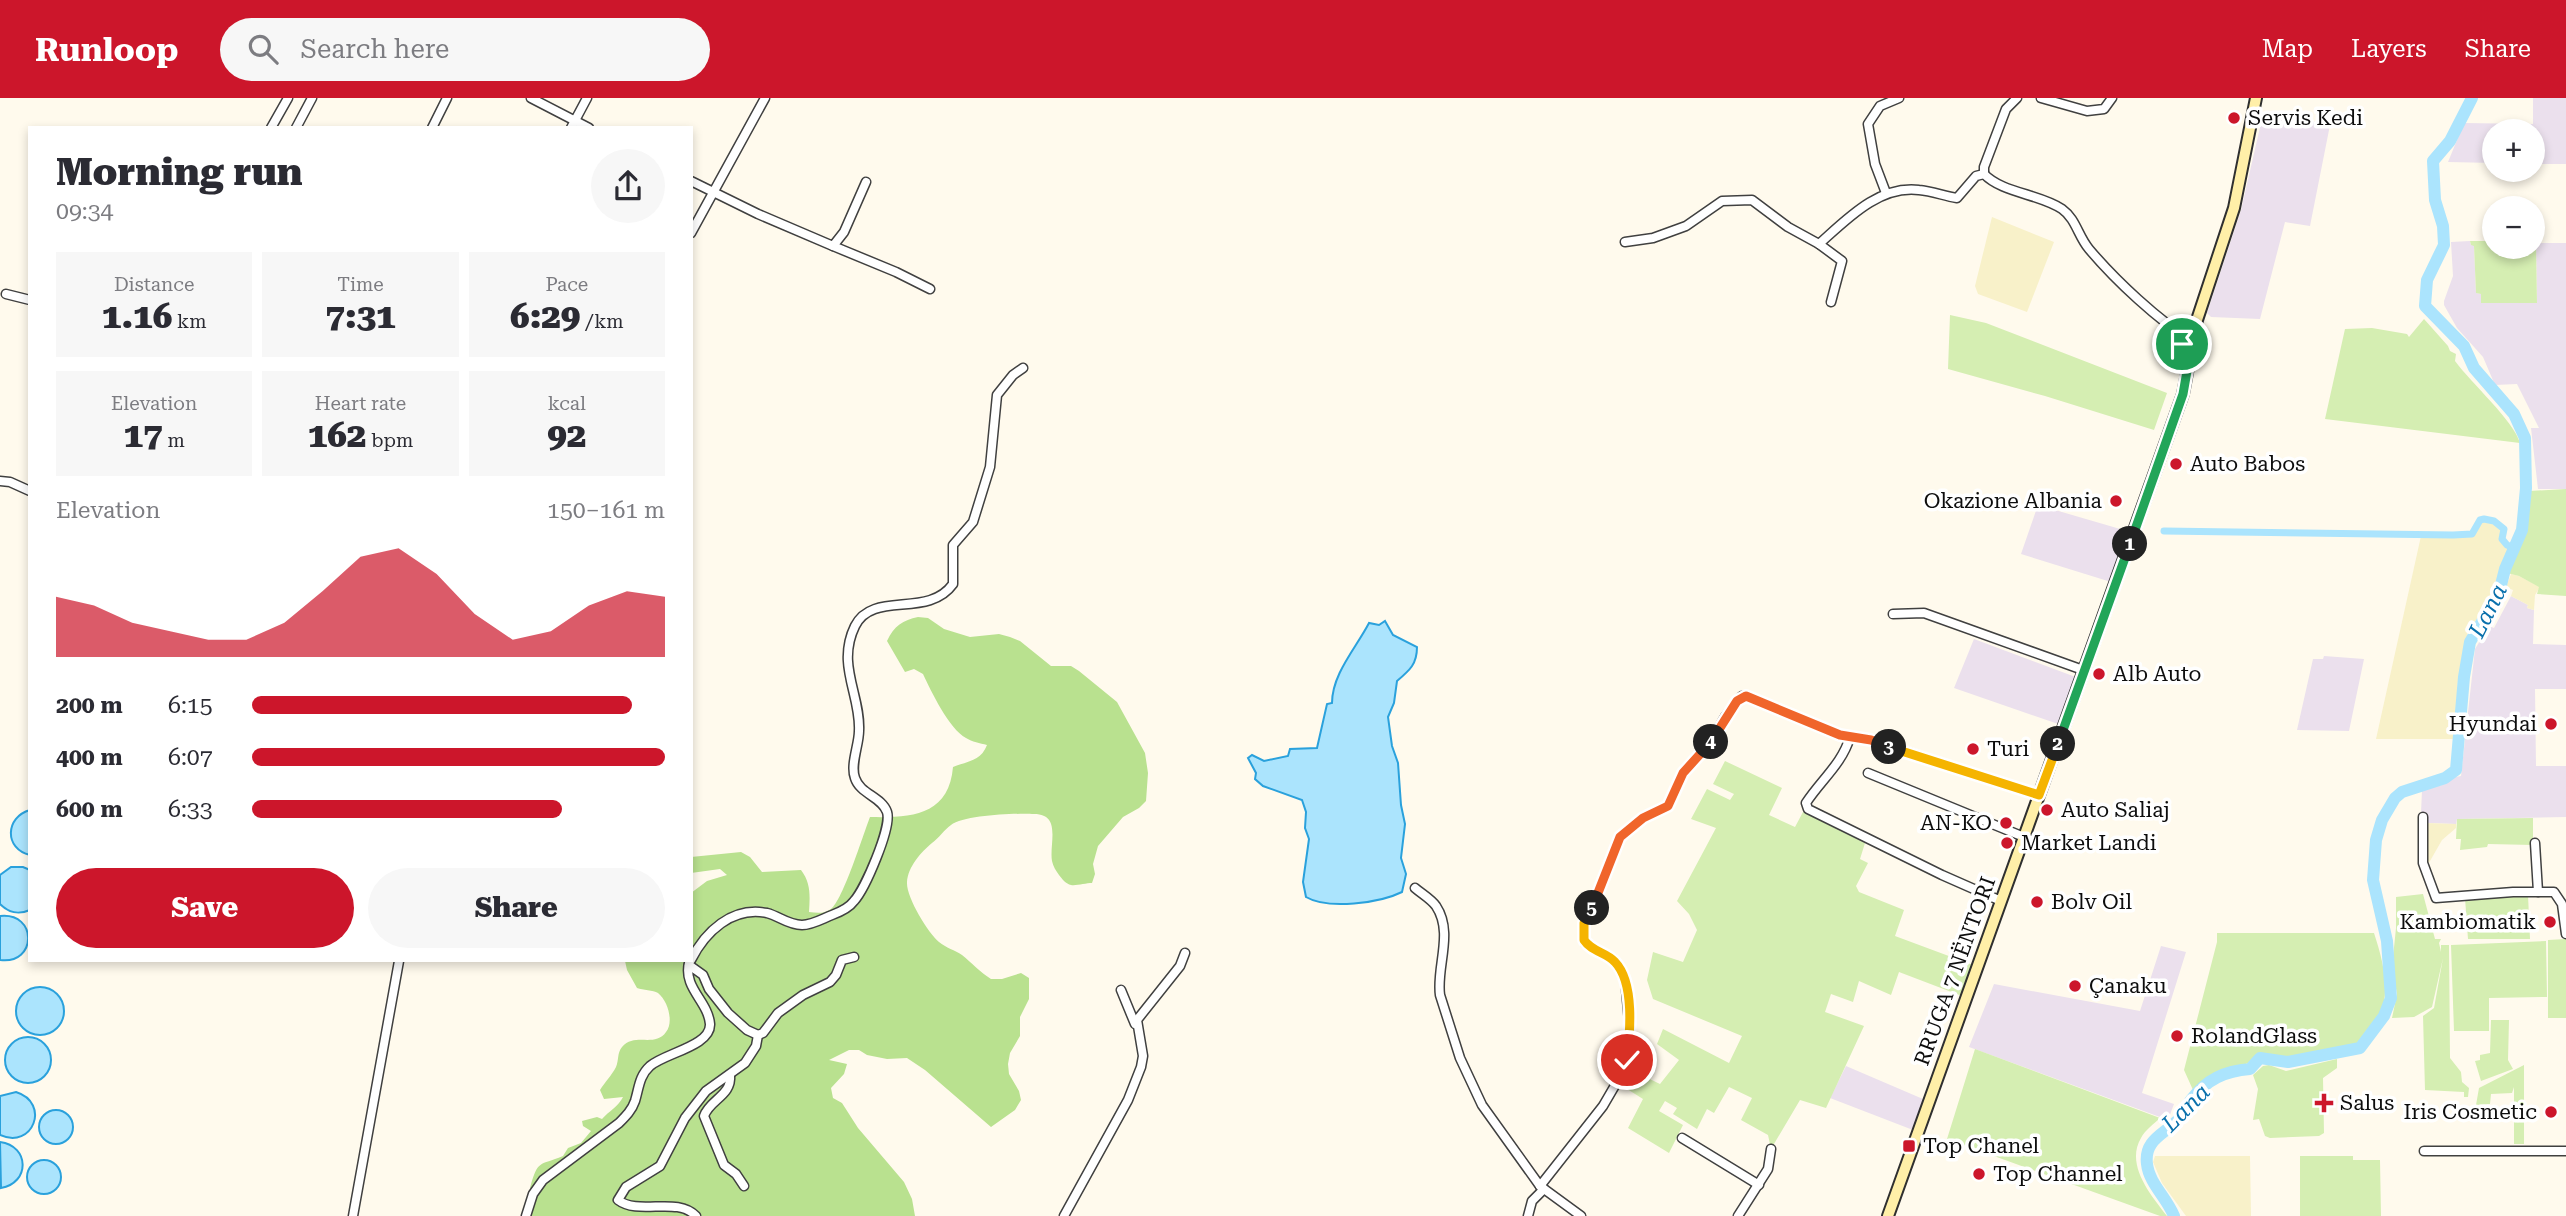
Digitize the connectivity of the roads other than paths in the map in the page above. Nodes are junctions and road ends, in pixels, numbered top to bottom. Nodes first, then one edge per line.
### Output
1 (288, 98) edge
2 (312, 98) edge
3 (447, 98) edge
4 (531, 98) edge
5 (587, 98) edge
6 (765, 98) edge
7 (1899, 98) edge
8 (2017, 98) edge
9 (2041, 98) edge
10 (2112, 98) edge
11 (2256, 98) edge
12 (573, 124) edge
13 (272, 126) edge
14 (297, 126) edge
15 (433, 126) edge
16 (1984, 174) junction
17 (693, 182) edge
18 (866, 182) dead end
19 (713, 192) junction
20 (1886, 193) junction
21 (693, 229) edge
22 (1625, 242) dead end
23 (1819, 244) junction
24 (833, 246) junction
25 (930, 289) dead end
26 (6, 294) dead end
27 (28, 300) edge
28 (1830, 302) dead end
29 (2170, 327) junction
30 (2193, 342) junction
31 (2190, 354) junction
32 (1023, 368) dead end
33 (0, 481) edge
34 (28, 490) edge
35 (1893, 614) dead end
36 (2083, 670) junction
37 (1850, 737) junction
38 (1868, 773) dead end
39 (2039, 795) junction
40 (2423, 817) dead end
41 (2024, 837) junction
42 (2535, 843) dead end
43 (1415, 888) dead end
44 (2538, 891) junction
45 (2001, 901) junction
46 (2566, 934) edge
47 (1185, 953) dead end
48 (693, 957) edge
49 (854, 957) dead end
50 (400, 962) edge
51 (690, 962) edge
52 (1121, 990) dead end
53 (1137, 1027) junction
54 (758, 1035) junction
55 (730, 1075) junction
56 (1682, 1138) dead end
57 (1771, 1150) dead end
58 (2424, 1151) dead end
59 (2566, 1151) edge
60 (1759, 1185) junction
61 (744, 1186) dead end
62 (1542, 1188) junction
63 (353, 1216) edge
64 (526, 1216) edge
65 (696, 1216) edge
66 (1063, 1216) edge
67 (1528, 1216) edge
68 (1581, 1216) edge
69 (1738, 1216) edge
70 (1888, 1216) edge

1 - 13 street
2 - 14 street
3 - 15 street
4 - 12 street
5 - 12 street
6 - 19 street
7 - 20 street
8 - 16 street
9 - 10 street
11 - 30 main road, RRUGA 7 NËNTORI
16 - 20 street
16 - 29 street
17 - 19 street
18 - 24 street
19 - 21 street
19 - 24 street
20 - 23 street
22 - 23 street
23 - 28 street
24 - 25 street
26 - 27 street
29 - 30 street
29 - 31 street
30 - 31 main road, RRUGA 7 NËNTORI
31 - 36 main road, RRUGA 7 NËNTORI
32 - 48 street
33 - 34 street
35 - 36 street
36 - 39 main road, RRUGA 7 NËNTORI
37 - 39 street
37 - 45 street
37 - 62 street
38 - 41 street
39 - 41 main road, RRUGA 7 NËNTORI
40 - 44 street
41 - 45 main road, RRUGA 7 NËNTORI
42 - 44 street
43 - 62 street
44 - 46 street
45 - 70 main road, RRUGA 7 NËNTORI
47 - 53 street
49 - 54 street
50 - 63 street
51 - 54 street
51 - 64 street
52 - 53 street
53 - 66 street
54 - 55 street
55 - 61 street
55 - 65 street
56 - 60 street
57 - 60 street
58 - 59 street
60 - 69 street
62 - 67 street
62 - 68 street

